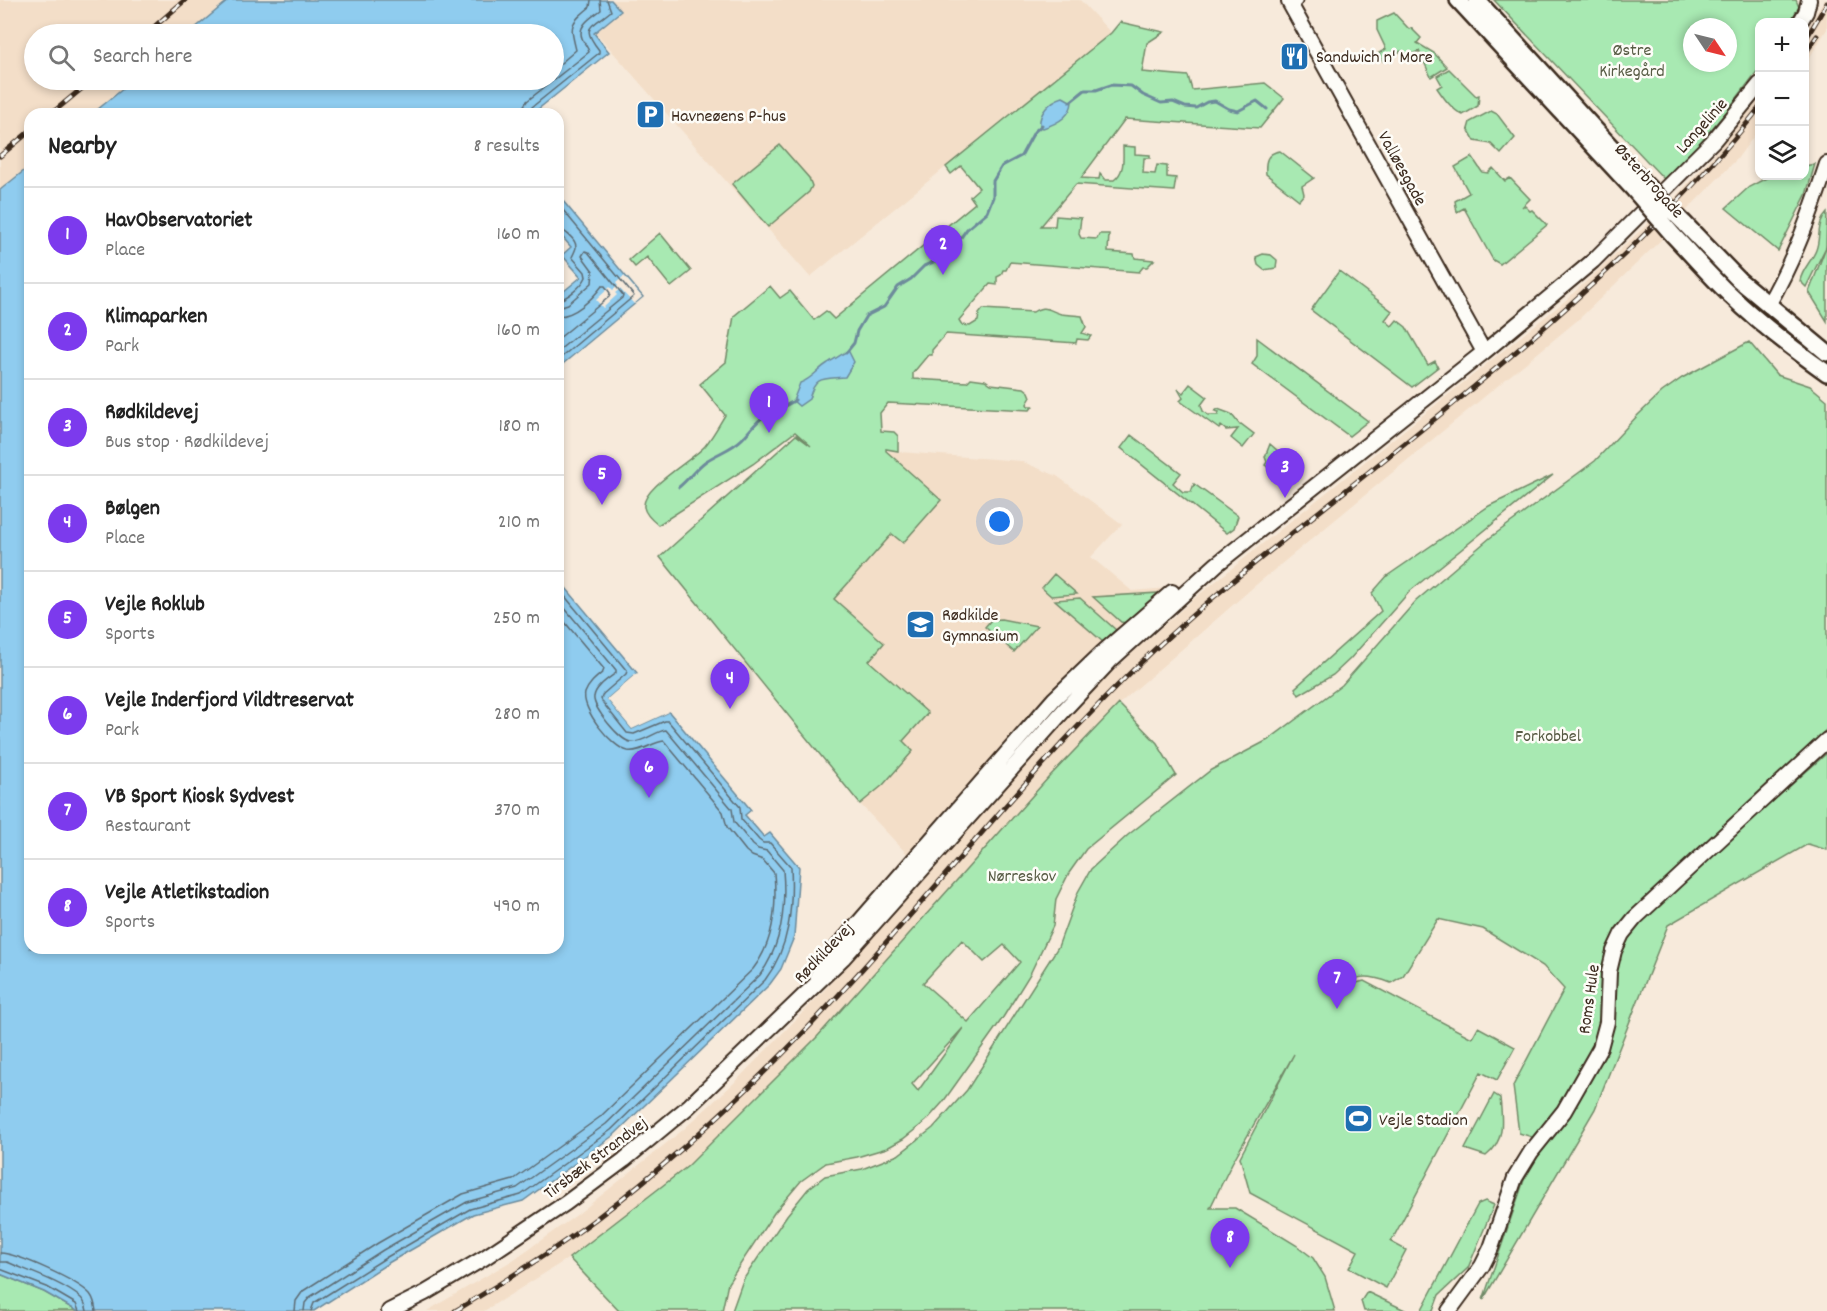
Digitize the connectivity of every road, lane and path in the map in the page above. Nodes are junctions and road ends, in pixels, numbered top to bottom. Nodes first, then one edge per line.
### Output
1 (1458, 0) edge
2 (1477, 0) edge
3 (1809, 0) edge
4 (1292, 1) edge
5 (1802, 18) edge
6 (1755, 90) edge
7 (1827, 164) edge
8 (1640, 187) junction
9 (1667, 188) joint
10 (1678, 229) junction
11 (1767, 305) junction
12 (1484, 352) junction
13 (1827, 353) edge
14 (1827, 373) edge
15 (1827, 740) edge
16 (799, 1002) joint
17 (389, 1311) edge
18 (1449, 1311) edge

1 - 8 main road, Østerbrogade
2 - 8 main road, Østerbrogade
3 - 5 street
4 - 12 street, Valløesgade
6 - 9 street, Langelinie
7 - 11 street
8 - 10 main road, Østerbrogade, bridge
9 - 12 street, Rødkildevej
10 - 11 main road, Østerbrogade
10 - 14 main road, Østerbrogade
11 - 13 main road, Østerbrogade
12 - 16 street, Rødkildevej
15 - 18 street, Roms Hule
16 - 17 street, Tirsbæk Strandvej

